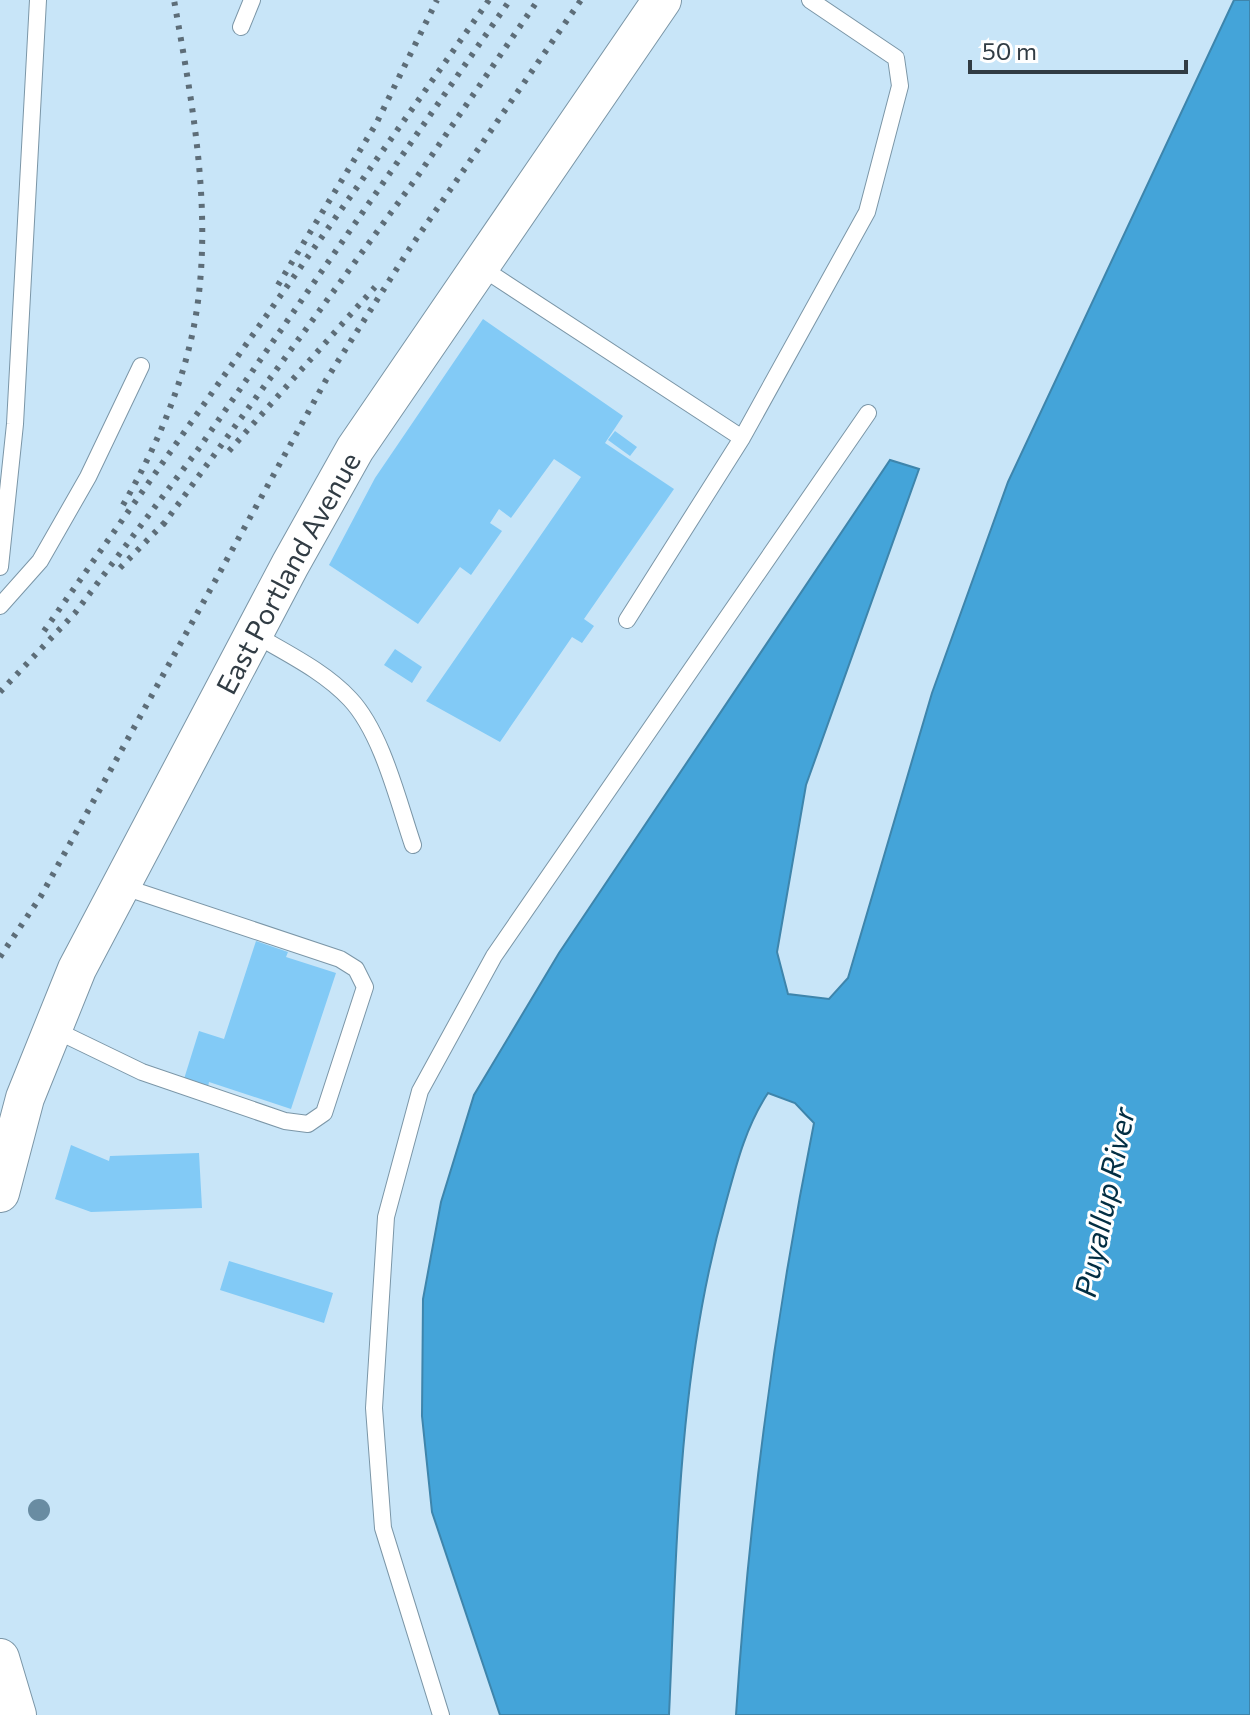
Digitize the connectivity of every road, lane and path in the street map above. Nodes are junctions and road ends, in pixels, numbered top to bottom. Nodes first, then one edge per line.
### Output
1 (38, 0) edge
2 (252, 0) edge
3 (662, 0) edge
4 (810, 0) edge
5 (241, 27) dead end
6 (479, 266) junction
7 (141, 366) dead end
8 (868, 413) dead end
9 (742, 438) junction
10 (0, 567) edge
11 (0, 606) edge
12 (627, 620) dead end
13 (254, 634) junction
14 (413, 845) dead end
15 (121, 886) junction
16 (53, 1029) junction
17 (0, 1193) edge
18 (0, 1658) edge
19 (17, 1715) edge
20 (441, 1715) edge

1 - 10 lane
2 - 5 lane
3 - 6 street, East Portland Avenue
4 - 9 lane
6 - 9 lane
6 - 13 street, East Portland Avenue
7 - 11 lane
8 - 20 lane
9 - 12 lane
13 - 14 lane
13 - 15 street, East Portland Avenue
15 - 16 street, East Portland Avenue
15 - 16 lane
16 - 17 street, East Portland Avenue
18 - 19 street

